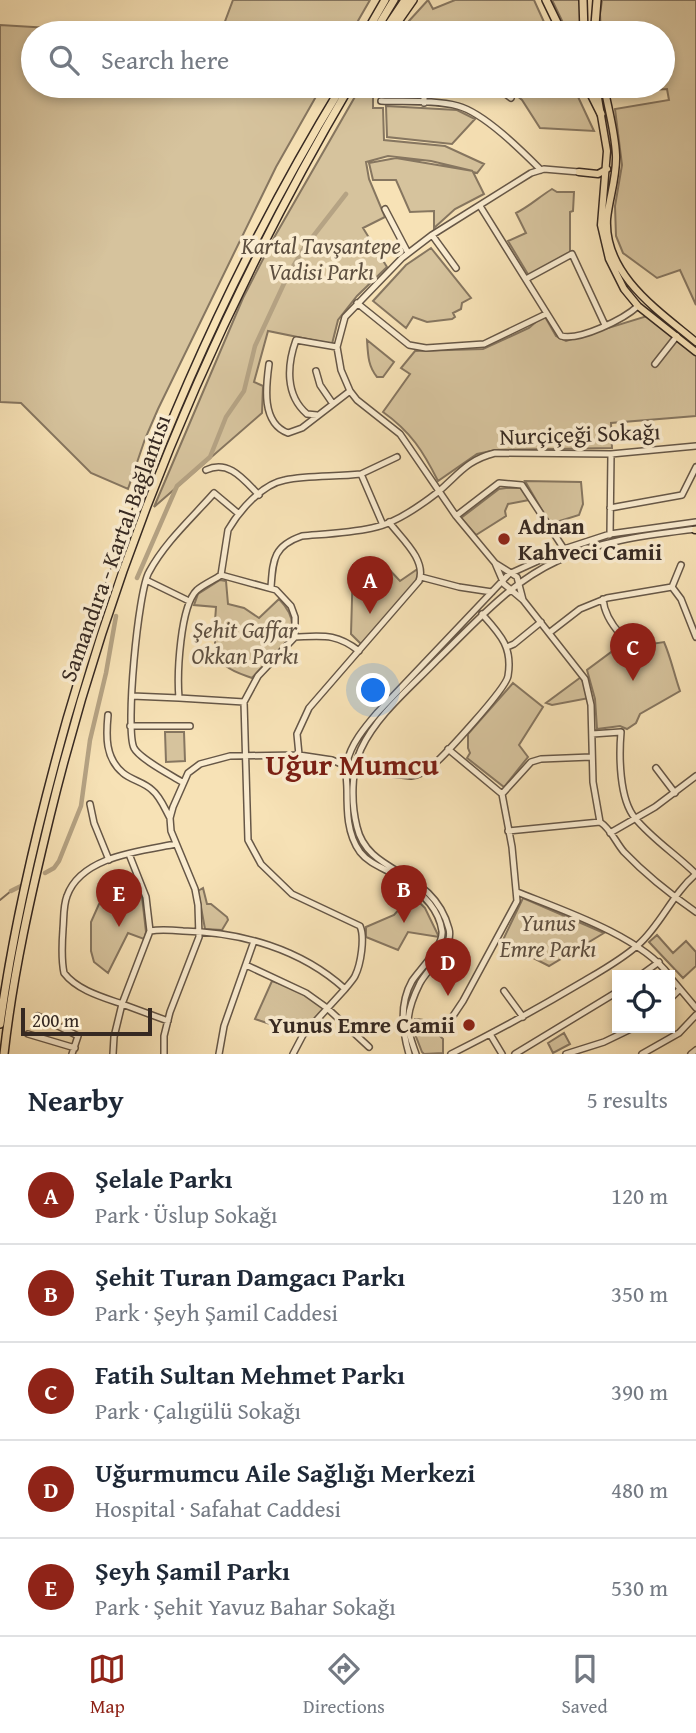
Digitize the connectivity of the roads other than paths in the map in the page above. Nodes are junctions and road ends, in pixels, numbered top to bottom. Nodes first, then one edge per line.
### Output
1 (385, 0) edge
2 (394, 0) edge
3 (405, 0) edge
4 (413, 0) edge
5 (546, 0) edge
6 (585, 0) edge
7 (596, 0) edge
8 (373, 21) edge
9 (381, 21) edge
10 (391, 21) edge
11 (398, 21) edge
12 (556, 21) edge
13 (586, 21) edge
14 (595, 21) edge
15 (329, 98) edge
16 (336, 98) edge
17 (343, 98) edge
18 (348, 98) edge
19 (424, 98) edge
20 (593, 98) edge
21 (598, 98) edge
22 (606, 98) edge
23 (381, 101) dead end
24 (424, 103) junction
25 (601, 114) junction
26 (541, 170) junction
27 (606, 170) junction
28 (616, 170) junction
29 (579, 172) junction
30 (604, 185) junction
31 (614, 187) junction
32 (284, 195) junction
33 (480, 206) junction
34 (385, 209) dead end
35 (432, 235) junction
36 (408, 253) junction
37 (456, 268) dead end
38 (526, 279) junction
39 (357, 303) junction
40 (638, 306) junction
41 (546, 314) junction
42 (606, 325) junction
43 (677, 336) junction
44 (696, 342) edge
45 (337, 347) junction
46 (696, 352) edge
47 (270, 364) dead end
48 (655, 364) dead end
49 (316, 371) dead end
50 (350, 391) junction
51 (333, 404) junction
52 (320, 414) junction
53 (696, 446) edge
54 (611, 454) junction
55 (397, 457) dead end
56 (696, 467) edge
57 (206, 470) dead end
58 (361, 474) junction
59 (437, 492) junction
60 (259, 495) junction
61 (610, 508) junction
62 (239, 514) junction
63 (456, 516) junction
64 (386, 523) junction
65 (696, 528) edge
66 (611, 538) junction
67 (564, 549) junction
68 (495, 564) junction
69 (681, 565) dead end
70 (513, 573) junction
71 (221, 575) junction
72 (421, 577) junction
73 (146, 580) junction
74 (502, 581) junction
75 (520, 584) junction
76 (271, 587) junction
77 (672, 587) junction
78 (511, 590) junction
79 (492, 592) junction
80 (603, 599) junction
81 (523, 600) junction
82 (189, 601) junction
83 (482, 614) junction
84 (541, 622) junction
85 (549, 633) junction
86 (295, 637) junction
87 (696, 637) edge
88 (507, 647) junction
89 (640, 649) dead end
90 (359, 651) junction
91 (132, 696) junction
92 (179, 698) junction
93 (244, 702) junction
94 (108, 715) dead end
95 (130, 726) junction
96 (190, 726) dead end
97 (592, 734) junction
98 (448, 749) junction
99 (299, 755) junction
100 (245, 756) junction
101 (591, 757) junction
102 (348, 758) junction
103 (339, 762) junction
104 (356, 767) junction
105 (346, 768) junction
106 (656, 768) dead end
107 (696, 776) edge
108 (182, 782) junction
109 (675, 793) junction
110 (502, 794) junction
111 (90, 804) dead end
112 (170, 818) junction
113 (635, 818) junction
114 (600, 822) junction
115 (508, 831) junction
116 (610, 833) junction
117 (176, 845) junction
118 (129, 854) junction
119 (109, 860) junction
120 (696, 874) edge
121 (517, 892) junction
122 (675, 898) junction
123 (696, 912) edge
124 (150, 931) junction
125 (199, 931) junction
126 (254, 941) junction
127 (638, 946) junction
128 (659, 962) junction
129 (246, 965) junction
130 (648, 970) edge
131 (665, 970) edge
132 (675, 984) edge
133 (345, 989) junction
134 (679, 990) junction
135 (504, 991) dead end
136 (675, 994) edge
137 (612, 995) edge
138 (122, 1004) junction
139 (327, 1008) junction
140 (696, 1008) edge
141 (696, 1015) edge
142 (38, 1016) dead end
143 (523, 1017) junction
144 (451, 1019) dead end
145 (168, 1021) junction
146 (0, 1024) edge
147 (623, 1033) edge
148 (28, 1034) dead end
149 (490, 1034) junction
150 (470, 1045) junction
151 (369, 1047) dead end
152 (696, 1050) edge
153 (74, 1051) edge
154 (526, 1051) edge
155 (4, 1054) edge
156 (113, 1054) edge
157 (164, 1054) edge
158 (219, 1054) edge
159 (293, 1054) edge
160 (409, 1054) edge
161 (416, 1054) edge
162 (451, 1054) edge
163 (474, 1054) edge
164 (502, 1054) edge
165 (515, 1054) edge
166 (566, 1054) edge
167 (642, 1054) edge
168 (691, 1054) edge

1 - 8 highway
2 - 9 highway
3 - 10 highway
4 - 11 highway
5 - 12 highway
6 - 13 highway
7 - 14 highway
15 - 32 highway
16 - 32 highway, Samandıra - Kartal Bağlantısı
17 - 32 highway, Samandıra - Kartal Bağlantısı
18 - 32 highway
19 - 24 street
20 - 25 highway
21 - 25 main road
22 - 28 main road
23 - 24 street
24 - 26 street
25 - 27 main road
26 - 29 street
26 - 33 street
27 - 28 main road
27 - 29 main road
27 - 30 main road
28 - 31 main road
29 - 30 main road
30 - 31 main road
30 - 40 main road
31 - 44 main road
32 - 146 highway, Samandıra - Kartal Bağlantısı
32 - 155 highway, Samandıra - Kartal Bağlantısı
33 - 35 street
33 - 38 street
34 - 36 street
35 - 36 street
35 - 37 street
36 - 39 street
38 - 41 street
38 - 42 street
39 - 41 street
39 - 45 street
40 - 42 street
40 - 43 main road
41 - 42 street
43 - 46 main road
43 - 48 street
45 - 50 street
45 - 52 street
47 - 52 street
49 - 51 street
50 - 51 street
50 - 59 street
51 - 52 street
53 - 54 street, Nurçiçeği Sokağı
54 - 59 street, Nurçiçeği Sokağı
54 - 61 street
55 - 58 street
56 - 61 street
57 - 60 street
58 - 60 street
58 - 64 street
59 - 63 street
59 - 64 street, Nurçiçeği Sokağı
60 - 62 street
61 - 66 street
62 - 71 street
62 - 73 street
63 - 67 street
63 - 68 street
64 - 72 street
64 - 76 street
65 - 66 street
66 - 67 street
66 - 75 street
67 - 70 street
68 - 70 street
68 - 74 street
69 - 77 street
70 - 74 street
70 - 75 street
71 - 76 street
71 - 82 street
72 - 79 street
72 - 90 street
73 - 82 street
73 - 91 street
74 - 78 street
74 - 79 street
75 - 78 street
75 - 81 street
76 - 86 street
77 - 80 street
77 - 87 street
78 - 81 street
78 - 83 street
79 - 102 street
80 - 85 street
80 - 89 street
81 - 84 street
82 - 92 street
83 - 88 street
83 - 104 street
84 - 85 street
84 - 88 street
85 - 97 street
86 - 90 street
86 - 93 street
88 - 98 street
90 - 99 street
91 - 92 street
91 - 95 street
92 - 93 street
93 - 100 street
94 - 112 street
95 - 96 street
95 - 108 street
97 - 101 street
97 - 113 street
98 - 104 street
98 - 110 street
99 - 100 street
99 - 103 street
100 - 108 street
100 - 133 street
101 - 110 street
101 - 114 street
102 - 103 street
102 - 104 street
102 - 105 street
103 - 105 street
104 - 105 street
104 - 161 street
105 - 160 street
106 - 109 street
107 - 109 street
108 - 112 street
109 - 113 street
110 - 115 street
111 - 119 street
112 - 117 street
113 - 116 street
113 - 120 street
114 - 115 street
114 - 116 street
115 - 121 street
116 - 122 street
117 - 118 street
117 - 125 street
118 - 119 street
118 - 124 street
119 - 138 street
120 - 122 street
121 - 127 street
121 - 144 street
122 - 123 street
122 - 127 street
124 - 125 street
124 - 138 street
125 - 126 street
125 - 145 street
126 - 129 street
126 - 133 street
127 - 128 street
127 - 143 street
128 - 130 street
128 - 131 street
129 - 139 street
129 - 158 street
132 - 134 street
133 - 139 street
134 - 136 street
134 - 140 street
135 - 143 street
137 - 154 street
138 - 145 street
138 - 156 street
139 - 151 street
139 - 159 street
141 - 167 street
142 - 153 street
143 - 149 street
145 - 157 street
147 - 166 street
148 - 153 street
149 - 150 street
149 - 164 street
150 - 162 street
150 - 163 street
152 - 168 street
154 - 165 street

